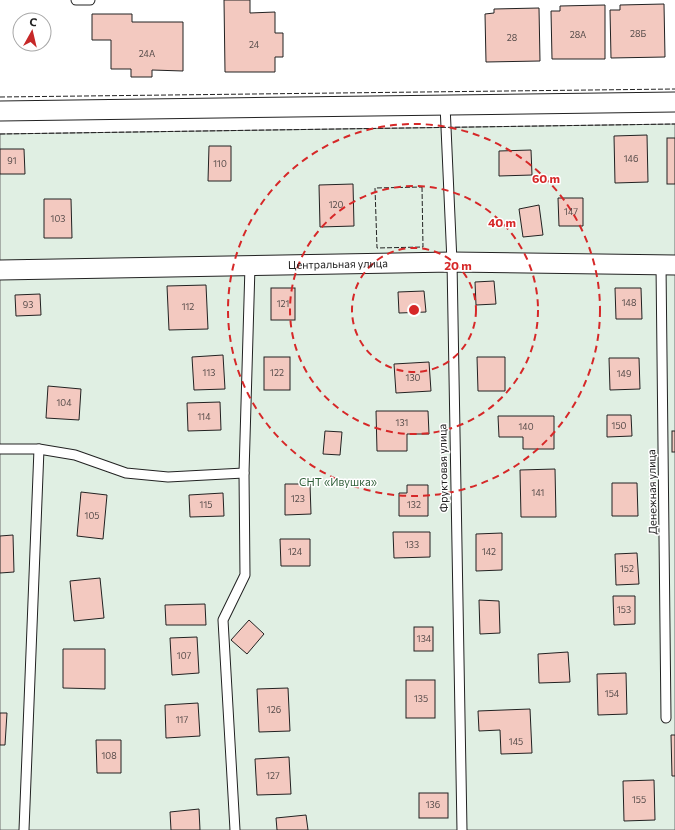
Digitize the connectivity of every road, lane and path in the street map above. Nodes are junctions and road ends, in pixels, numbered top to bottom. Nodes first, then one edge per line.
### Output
1 (76, 0) edge
2 (90, 0) edge
3 (675, 102) edge
4 (445, 105) junction
5 (0, 111) edge
6 (452, 262) junction
7 (668, 265) edge
8 (250, 266) junction
9 (0, 270) edge
10 (0, 449) edge
11 (38, 449) junction
12 (244, 473) junction
13 (666, 718) dead end
14 (24, 830) edge
15 (235, 830) edge
16 (462, 830) edge

1 - 2 lane
3 - 4 street
4 - 5 street
4 - 6 lane, Фруктовая улица
6 - 7 street, Центральная улица
6 - 8 street, Центральная улица
6 - 16 lane, Фруктовая улица
7 - 13 lane, Денежная улица
8 - 9 street, Центральная улица
8 - 12 lane
10 - 11 lane
11 - 12 lane
11 - 14 lane
12 - 15 lane

